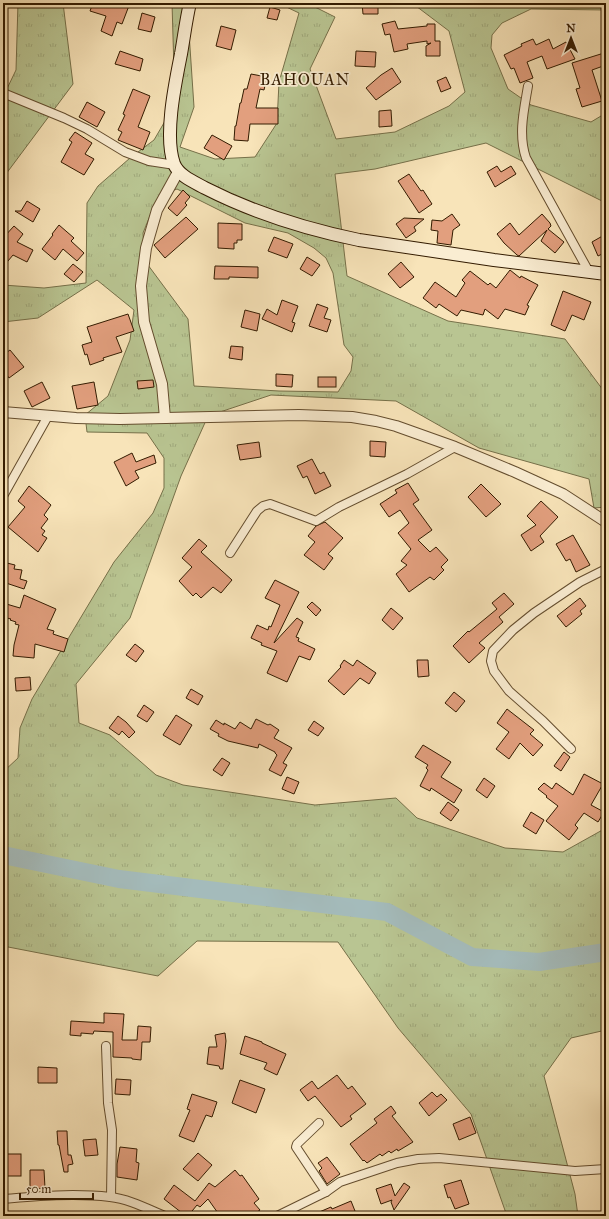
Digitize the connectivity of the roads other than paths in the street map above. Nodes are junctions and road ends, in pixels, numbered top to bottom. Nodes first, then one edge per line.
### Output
1 (190, 3) edge
2 (528, 86) dead end
3 (3, 93) edge
4 (176, 169) junction
5 (589, 272) junction
6 (606, 274) edge
7 (3, 412) edge
8 (48, 416) junction
9 (165, 418) junction
10 (455, 447) junction
11 (3, 496) edge
12 (606, 522) edge
13 (230, 553) dead end
14 (606, 569) edge
15 (572, 749) dead end
16 (106, 1046) dead end
17 (319, 1123) dead end
18 (606, 1169) edge
19 (326, 1192) junction
20 (111, 1197) junction
21 (15, 1198) junction
22 (3, 1199) edge
23 (3, 1202) edge
24 (165, 1216) edge
25 (277, 1216) edge

1 - 4 main road
2 - 5 street
3 - 4 street
4 - 5 main road
4 - 9 street
5 - 6 main road
7 - 8 street
8 - 9 street
8 - 11 street
9 - 10 street
10 - 12 street
10 - 13 street
14 - 15 street
16 - 20 street
17 - 19 street
18 - 19 street
19 - 25 street
20 - 21 street
20 - 24 street
21 - 22 street
21 - 23 street

